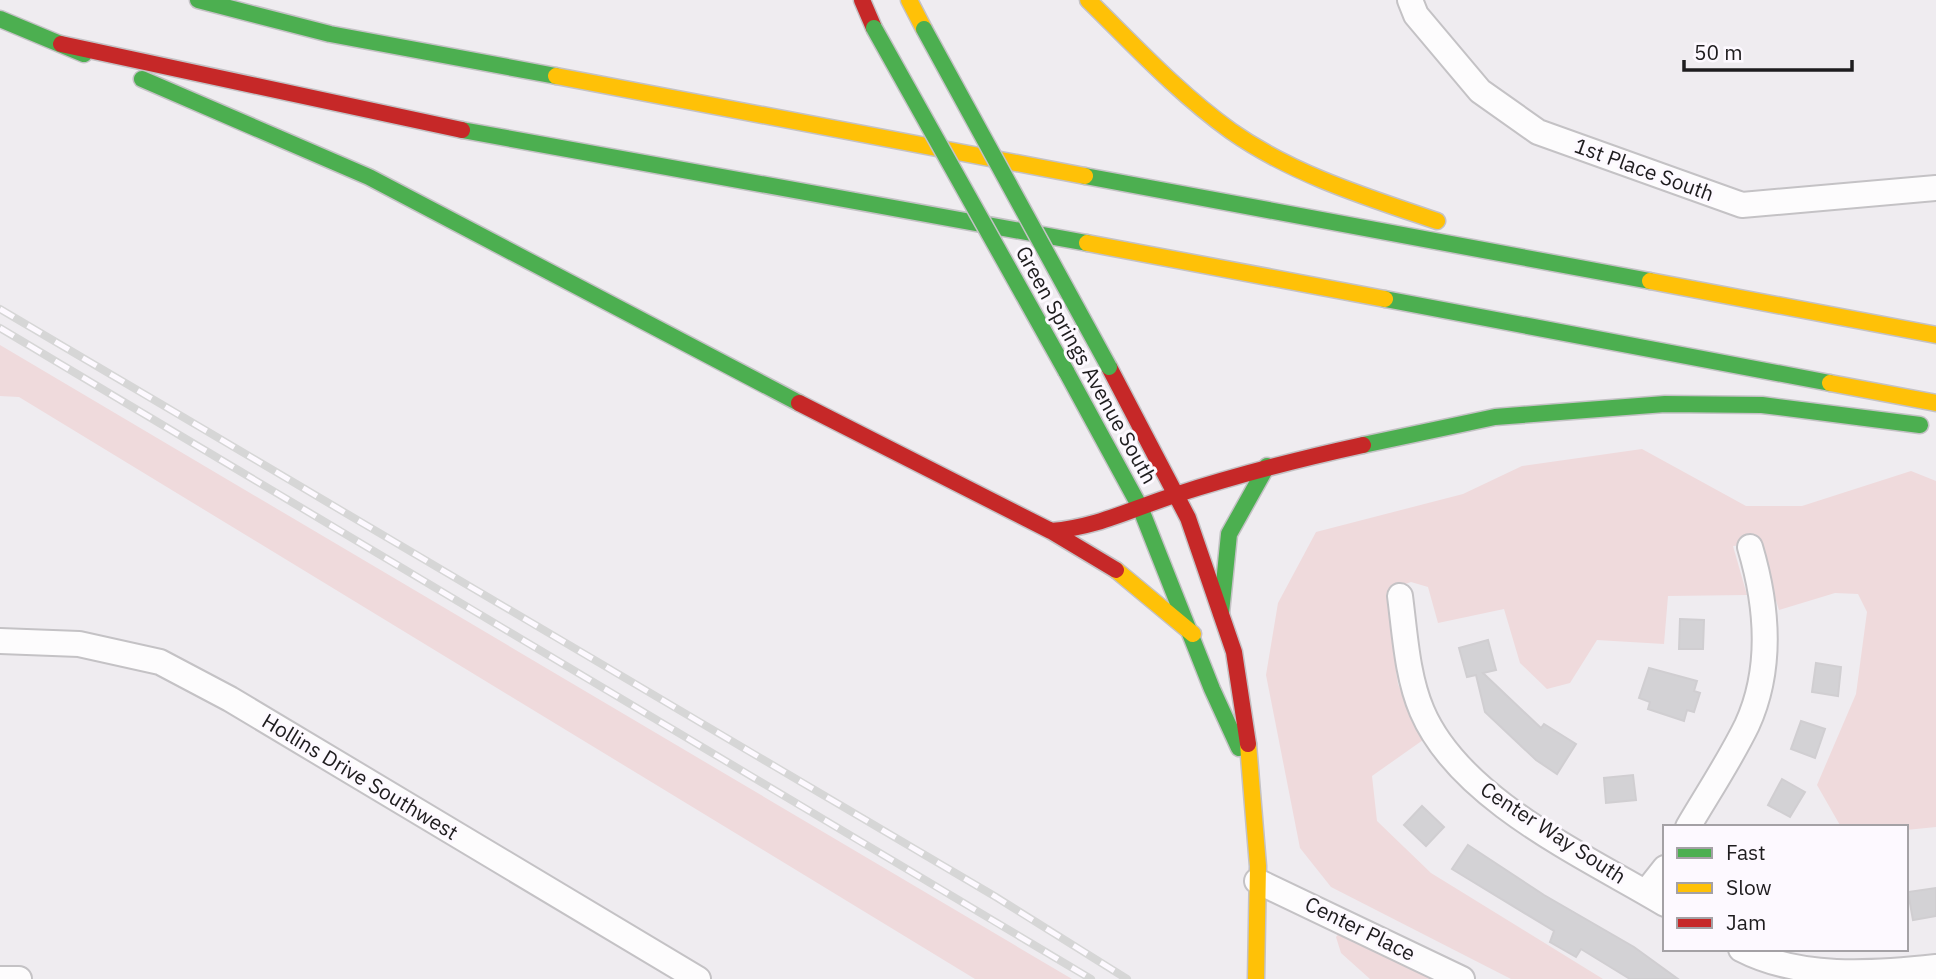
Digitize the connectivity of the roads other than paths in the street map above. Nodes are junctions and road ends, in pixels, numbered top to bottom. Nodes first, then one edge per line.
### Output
1 (198, 0) edge
2 (862, 0) edge
3 (909, 0) edge
4 (1088, 0) edge
5 (1410, 0) edge
6 (0, 19) edge
7 (61, 44) junction
8 (1936, 188) edge
9 (1579, 267) junction
10 (1936, 335) edge
11 (1936, 403) edge
12 (1936, 427) edge
13 (1267, 466) junction
14 (1176, 493) junction
15 (1140, 506) junction
16 (1051, 531) junction
17 (1750, 547) dead end
18 (1400, 596) dead end
19 (1221, 613) junction
20 (1193, 634) junction
21 (0, 641) edge
22 (1247, 764) junction
23 (1689, 825) edge
24 (1663, 874) edge
25 (1257, 881) junction
26 (1655, 898) edge
27 (1747, 951) edge
28 (1936, 967) edge
29 (1825, 976) edge
30 (0, 979) edge
31 (19, 979) edge
32 (698, 979) edge
33 (1256, 979) edge
34 (1462, 979) edge

1 - 9 main road
2 - 15 main road, Green Springs Avenue South, bridge
3 - 14 main road, Green Springs Avenue South, bridge
4 - 9 main road
5 - 8 street, 1st Place South
6 - 7 main road
7 - 11 main road
7 - 16 main road
9 - 10 main road
12 - 13 main road
13 - 14 main road
13 - 19 main road
14 - 15 main road
14 - 19 main road, Green Springs Avenue South
15 - 16 main road
15 - 20 main road, Green Springs Avenue South
16 - 20 main road
17 - 23 street
18 - 26 street, Center Way South
19 - 22 main road, Green Springs Avenue South
20 - 22 main road, Green Springs Avenue South
21 - 32 street, Hollins Drive Southwest
22 - 25 main road, Green Springs Avenue South
24 - 26 street
25 - 33 main road, Green Springs Avenue South
25 - 34 street, Center Place
27 - 29 street
28 - 29 street
30 - 31 street

